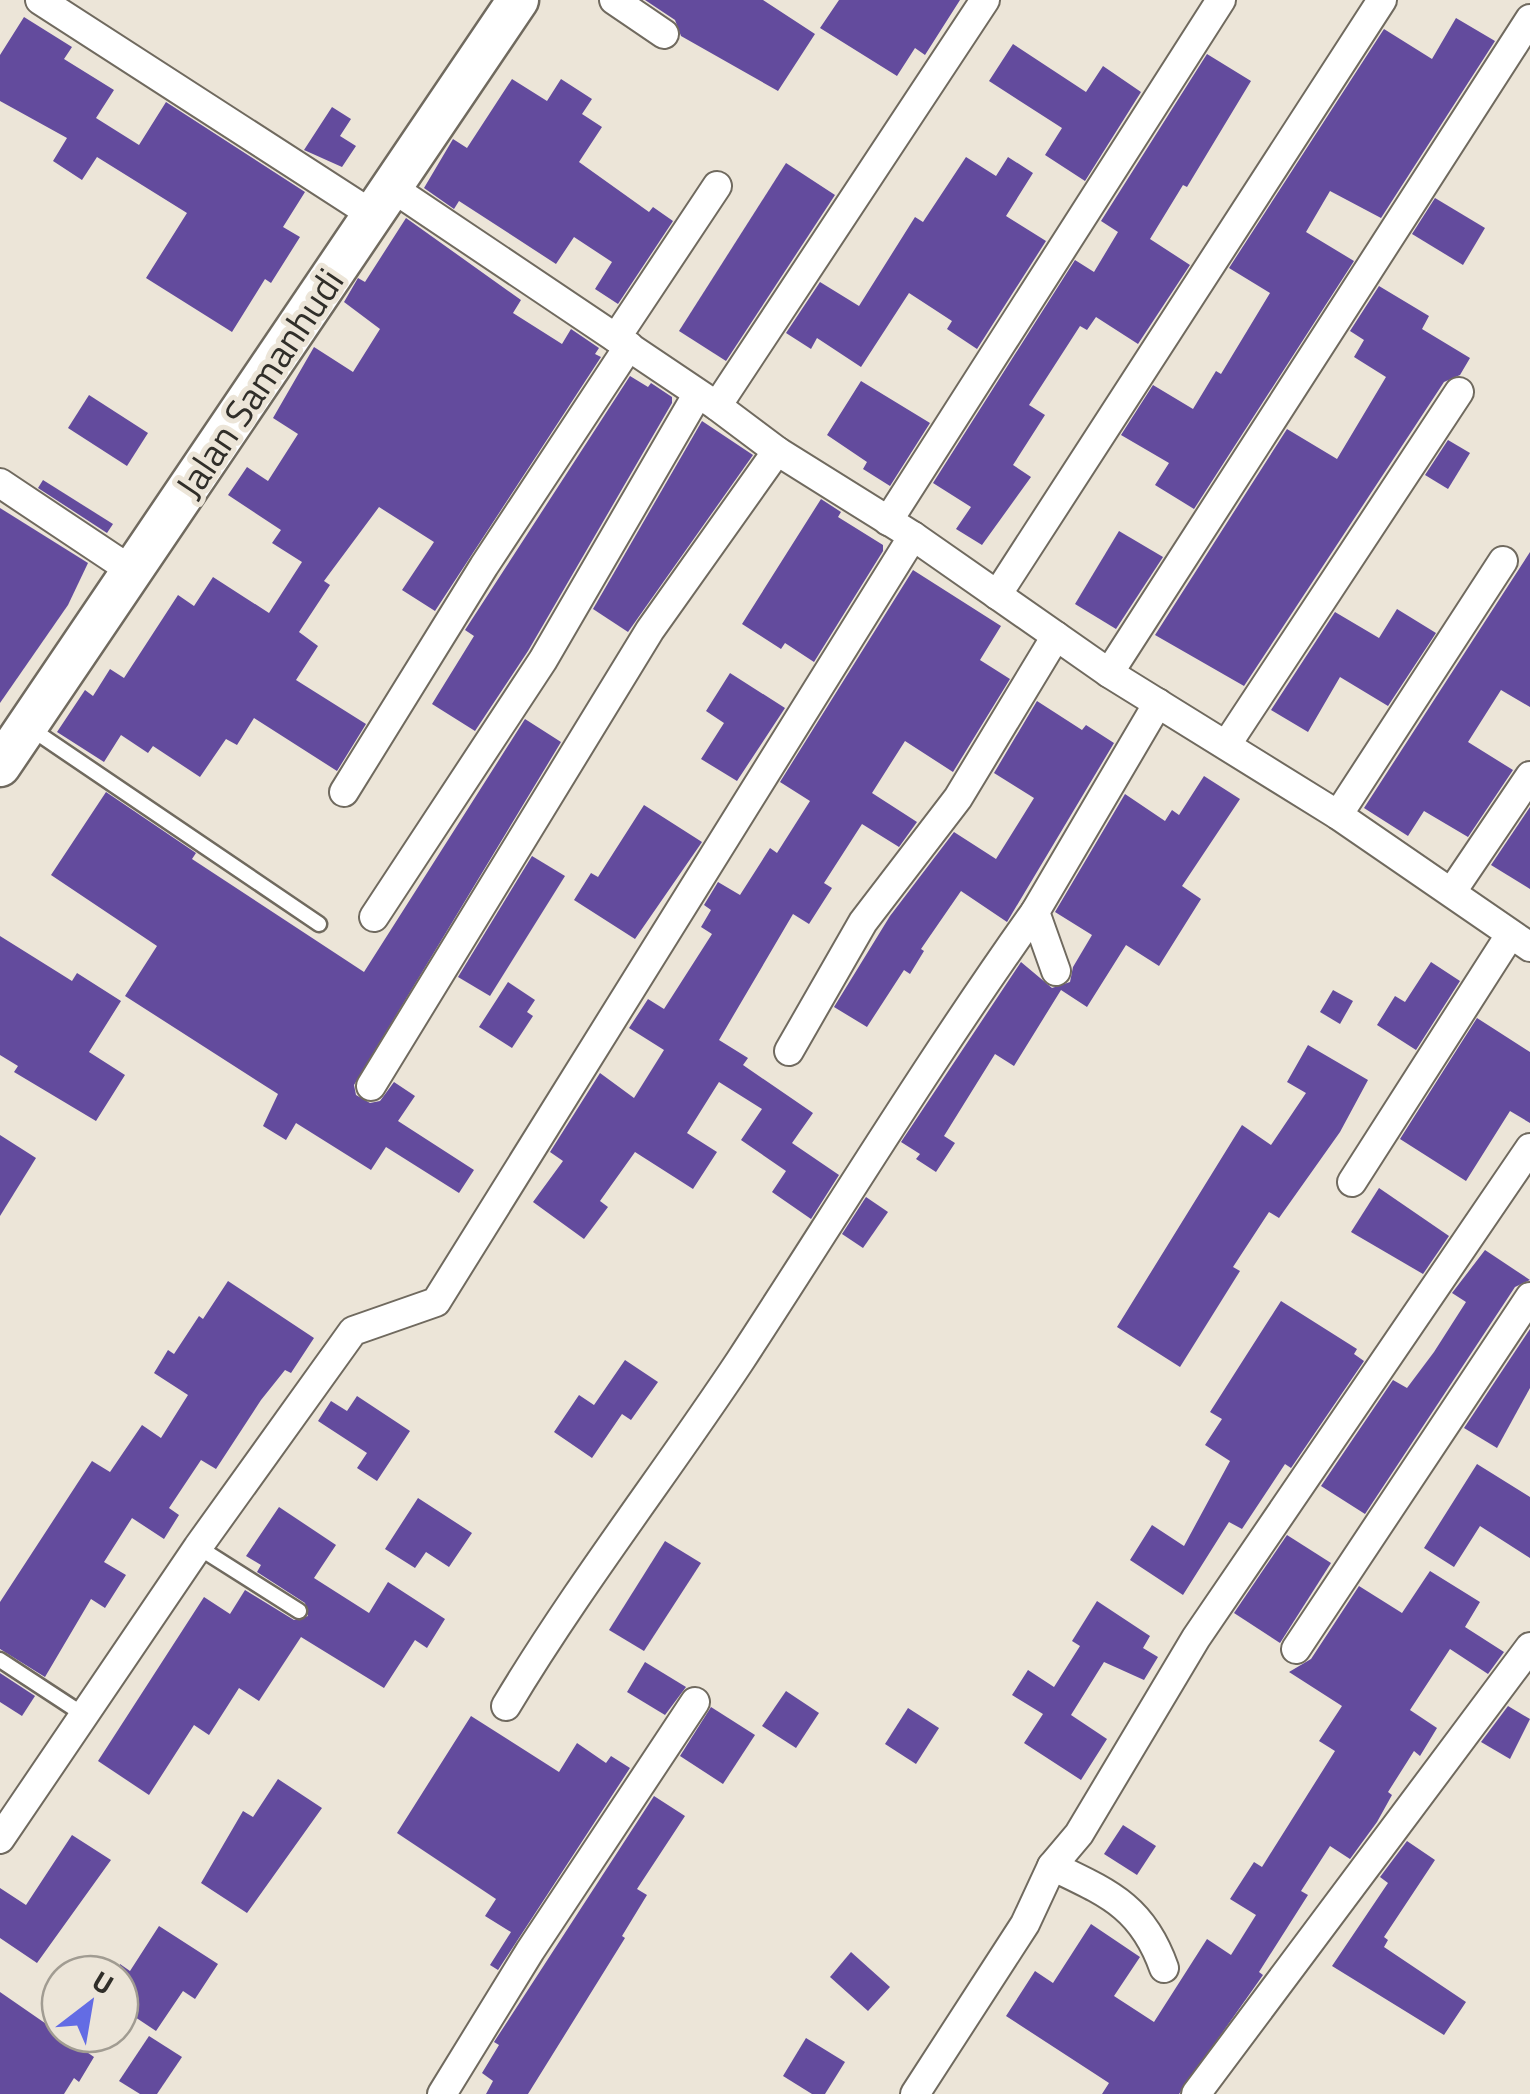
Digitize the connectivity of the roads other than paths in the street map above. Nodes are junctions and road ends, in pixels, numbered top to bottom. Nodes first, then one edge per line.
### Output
1 (40, 0) edge
2 (518, 0) edge
3 (614, 0) edge
4 (985, 0) edge
5 (1221, 0) edge
6 (1382, 0) edge
7 (1530, 19) edge
8 (664, 34) dead end
9 (716, 186) dead end
10 (382, 201) junction
11 (623, 342) junction
12 (1459, 392) dead end
13 (707, 400) junction
14 (777, 452) junction
15 (0, 483) edge
16 (900, 528) junction
17 (1503, 561) dead end
18 (132, 572) junction
19 (996, 596) junction
20 (1056, 636) junction
21 (1109, 673) junction
22 (1158, 703) junction
23 (27, 726) junction
24 (1227, 744) junction
25 (0, 766) edge
26 (1530, 776) edge
27 (344, 792) dead end
28 (1338, 815) junction
29 (1453, 890) junction
30 (1035, 912) junction
31 (374, 917) dead end
32 (319, 924) dead end
33 (1520, 941) edge
34 (1056, 971) dead end
35 (789, 1051) dead end
36 (370, 1086) dead end
37 (1530, 1148) edge
38 (1352, 1182) dead end
39 (1530, 1297) edge
40 (198, 1548) junction
41 (299, 1610) dead end
42 (1530, 1647) edge
43 (1296, 1649) dead end
44 (0, 1660) edge
45 (694, 1702) dead end
46 (506, 1706) dead end
47 (84, 1715) junction
48 (0, 1840) edge
49 (1052, 1866) junction
50 (1164, 1968) dead end
51 (442, 2094) edge
52 (915, 2094) edge
53 (1196, 2094) edge

1 - 10 street
2 - 10 street, Jalan Samanhudi
3 - 8 street
4 - 13 street
5 - 16 street
6 - 19 street
7 - 21 street
9 - 11 street
10 - 11 street
10 - 18 street, Jalan Samanhudi
11 - 13 street
11 - 27 street
12 - 24 street
13 - 14 street
13 - 31 street
14 - 16 street
14 - 36 street
15 - 18 street
16 - 19 street
16 - 40 street
17 - 28 street
18 - 23 street, Jalan Samanhudi
19 - 20 street
20 - 21 street
20 - 35 street
21 - 22 street
22 - 24 street
22 - 30 street
23 - 25 street, Jalan Samanhudi
23 - 32 lane
24 - 28 street
26 - 29 street
28 - 29 street
29 - 33 street
30 - 34 street
30 - 46 street
33 - 38 street
37 - 49 street
39 - 43 street
40 - 41 lane
40 - 47 street
42 - 53 street
44 - 47 lane
45 - 51 street
47 - 48 street
49 - 50 street
49 - 52 street

